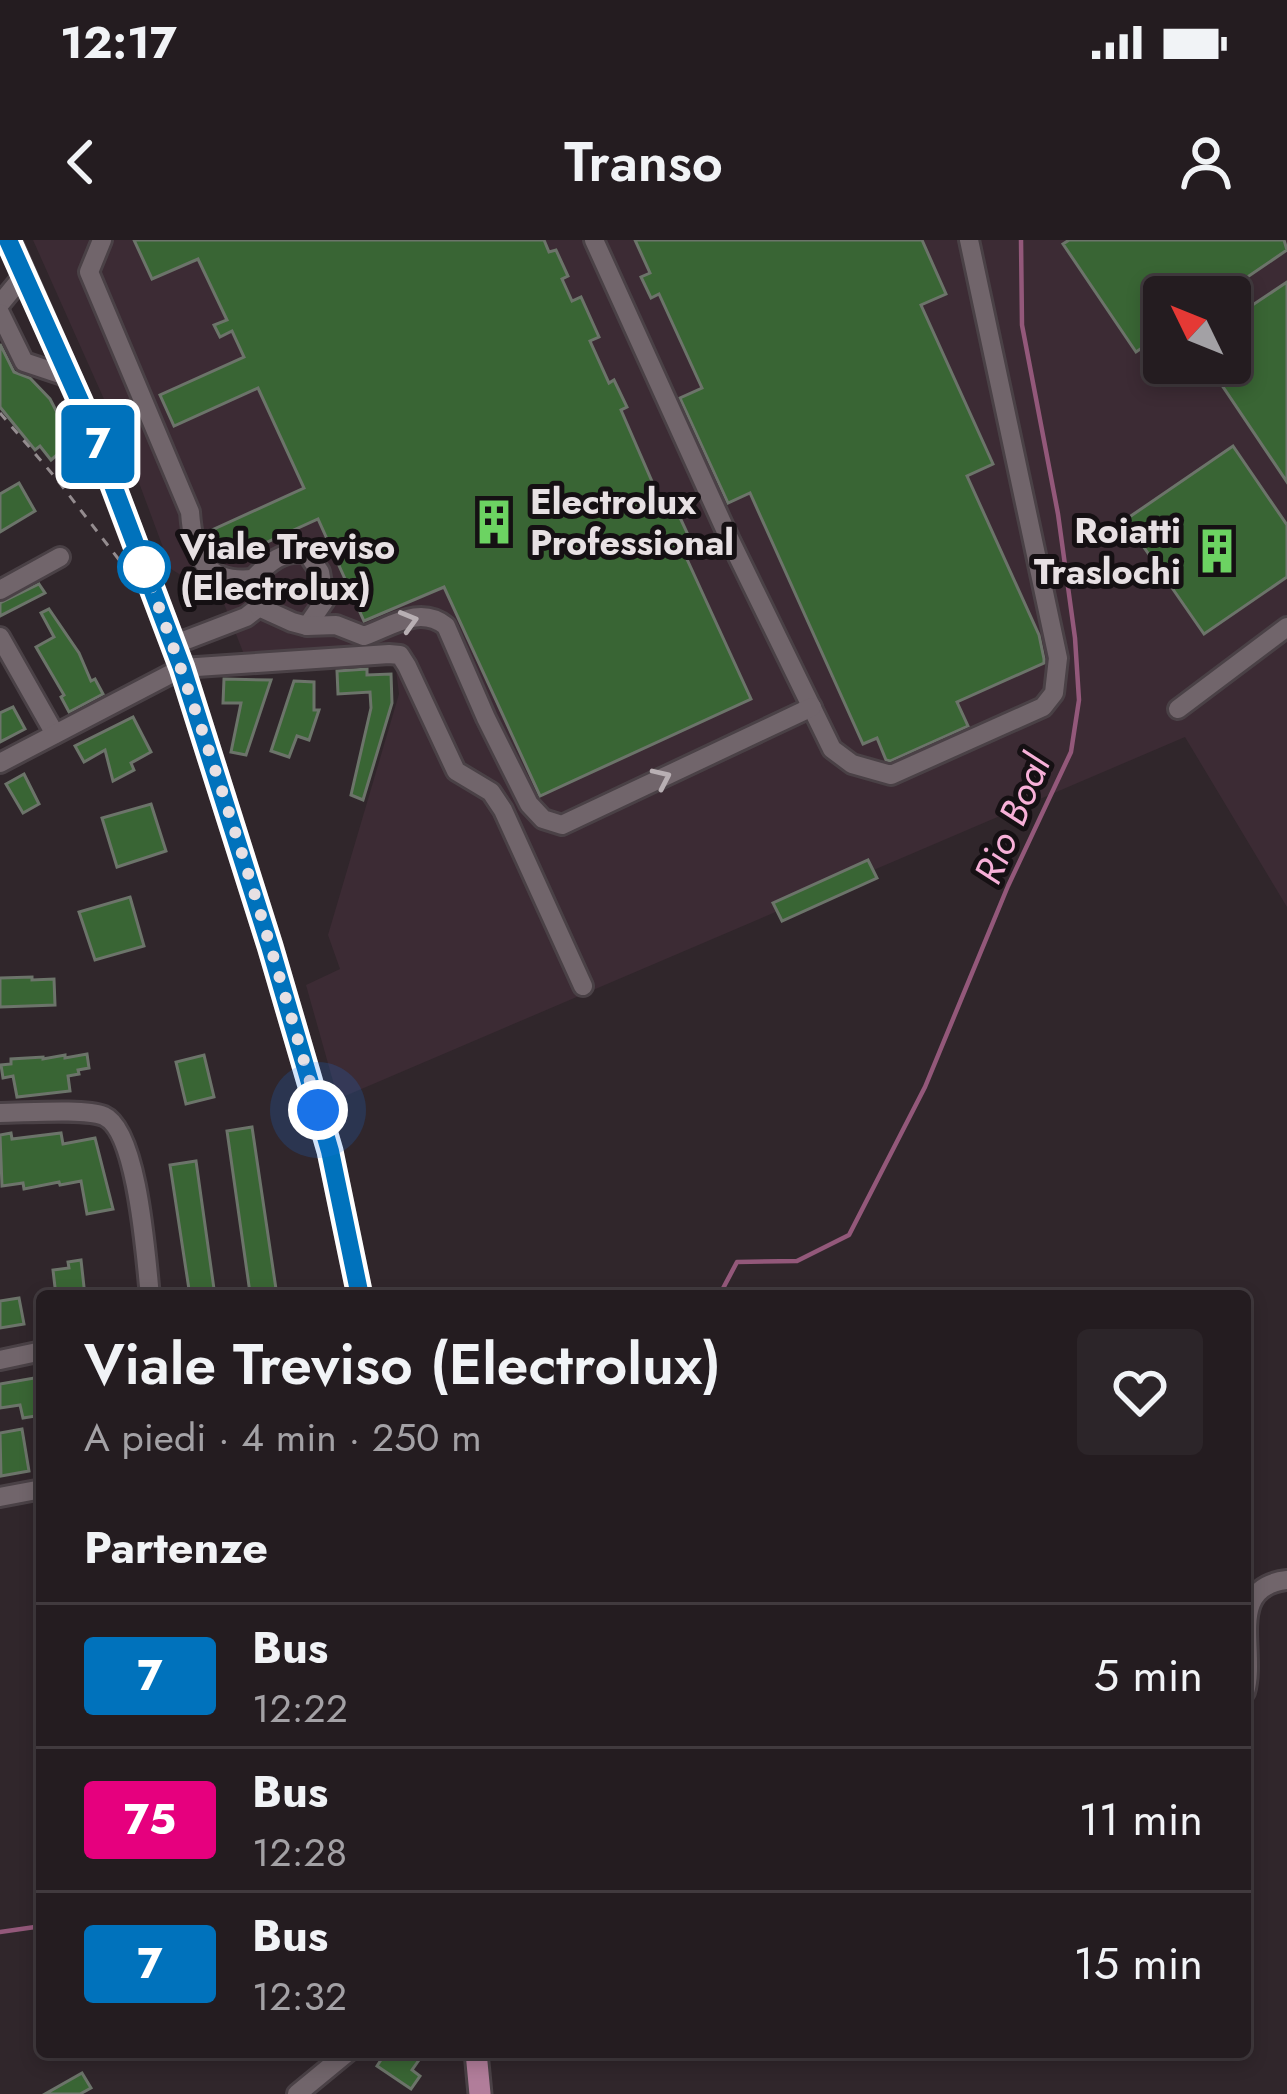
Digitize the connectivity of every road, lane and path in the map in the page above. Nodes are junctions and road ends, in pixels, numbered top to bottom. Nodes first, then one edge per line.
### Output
1 (8, 240) edge
2 (102, 240) edge
3 (594, 240) edge
4 (969, 240) edge
5 (24, 275) junction
6 (0, 304) edge
7 (0, 313) edge
8 (69, 377) junction
9 (0, 413) edge
10 (60, 557) dead end
11 (145, 569) junction
12 (253, 579) junction
13 (0, 590) edge
14 (259, 607) junction
15 (307, 626) junction
16 (1287, 627) edge
17 (0, 638) edge
18 (173, 645) junction
19 (182, 668) junction
20 (812, 707) junction
21 (1178, 709) dead end
22 (55, 734) junction
23 (0, 764) edge
24 (583, 986) dead end
25 (0, 1113) edge
26 (149, 1290) edge
27 (359, 1290) edge
28 (36, 1352) edge
29 (0, 1360) edge
30 (36, 1490) edge
31 (0, 1497) edge
32 (1287, 1580) edge
33 (1251, 1604) edge
34 (341, 2058) edge
35 (477, 2058) edge
36 (297, 2094) edge
37 (480, 2094) edge

1 - 5 main road
2 - 12 street
3 - 20 street
4 - 20 street
5 - 6 street
5 - 8 main road
7 - 8 street
8 - 11 main road
9 - 11 path
10 - 13 street
11 - 18 main road
12 - 14 street
12 - 15 street
14 - 15 street
14 - 18 street
15 -> 20 street
16 - 21 street
17 - 22 street
18 - 19 main road
19 - 22 street
19 - 24 street
19 - 27 main road
22 - 23 street
25 - 26 street
28 - 29 street
30 - 31 street
32 - 33 street
34 - 36 street
35 - 37 main road

